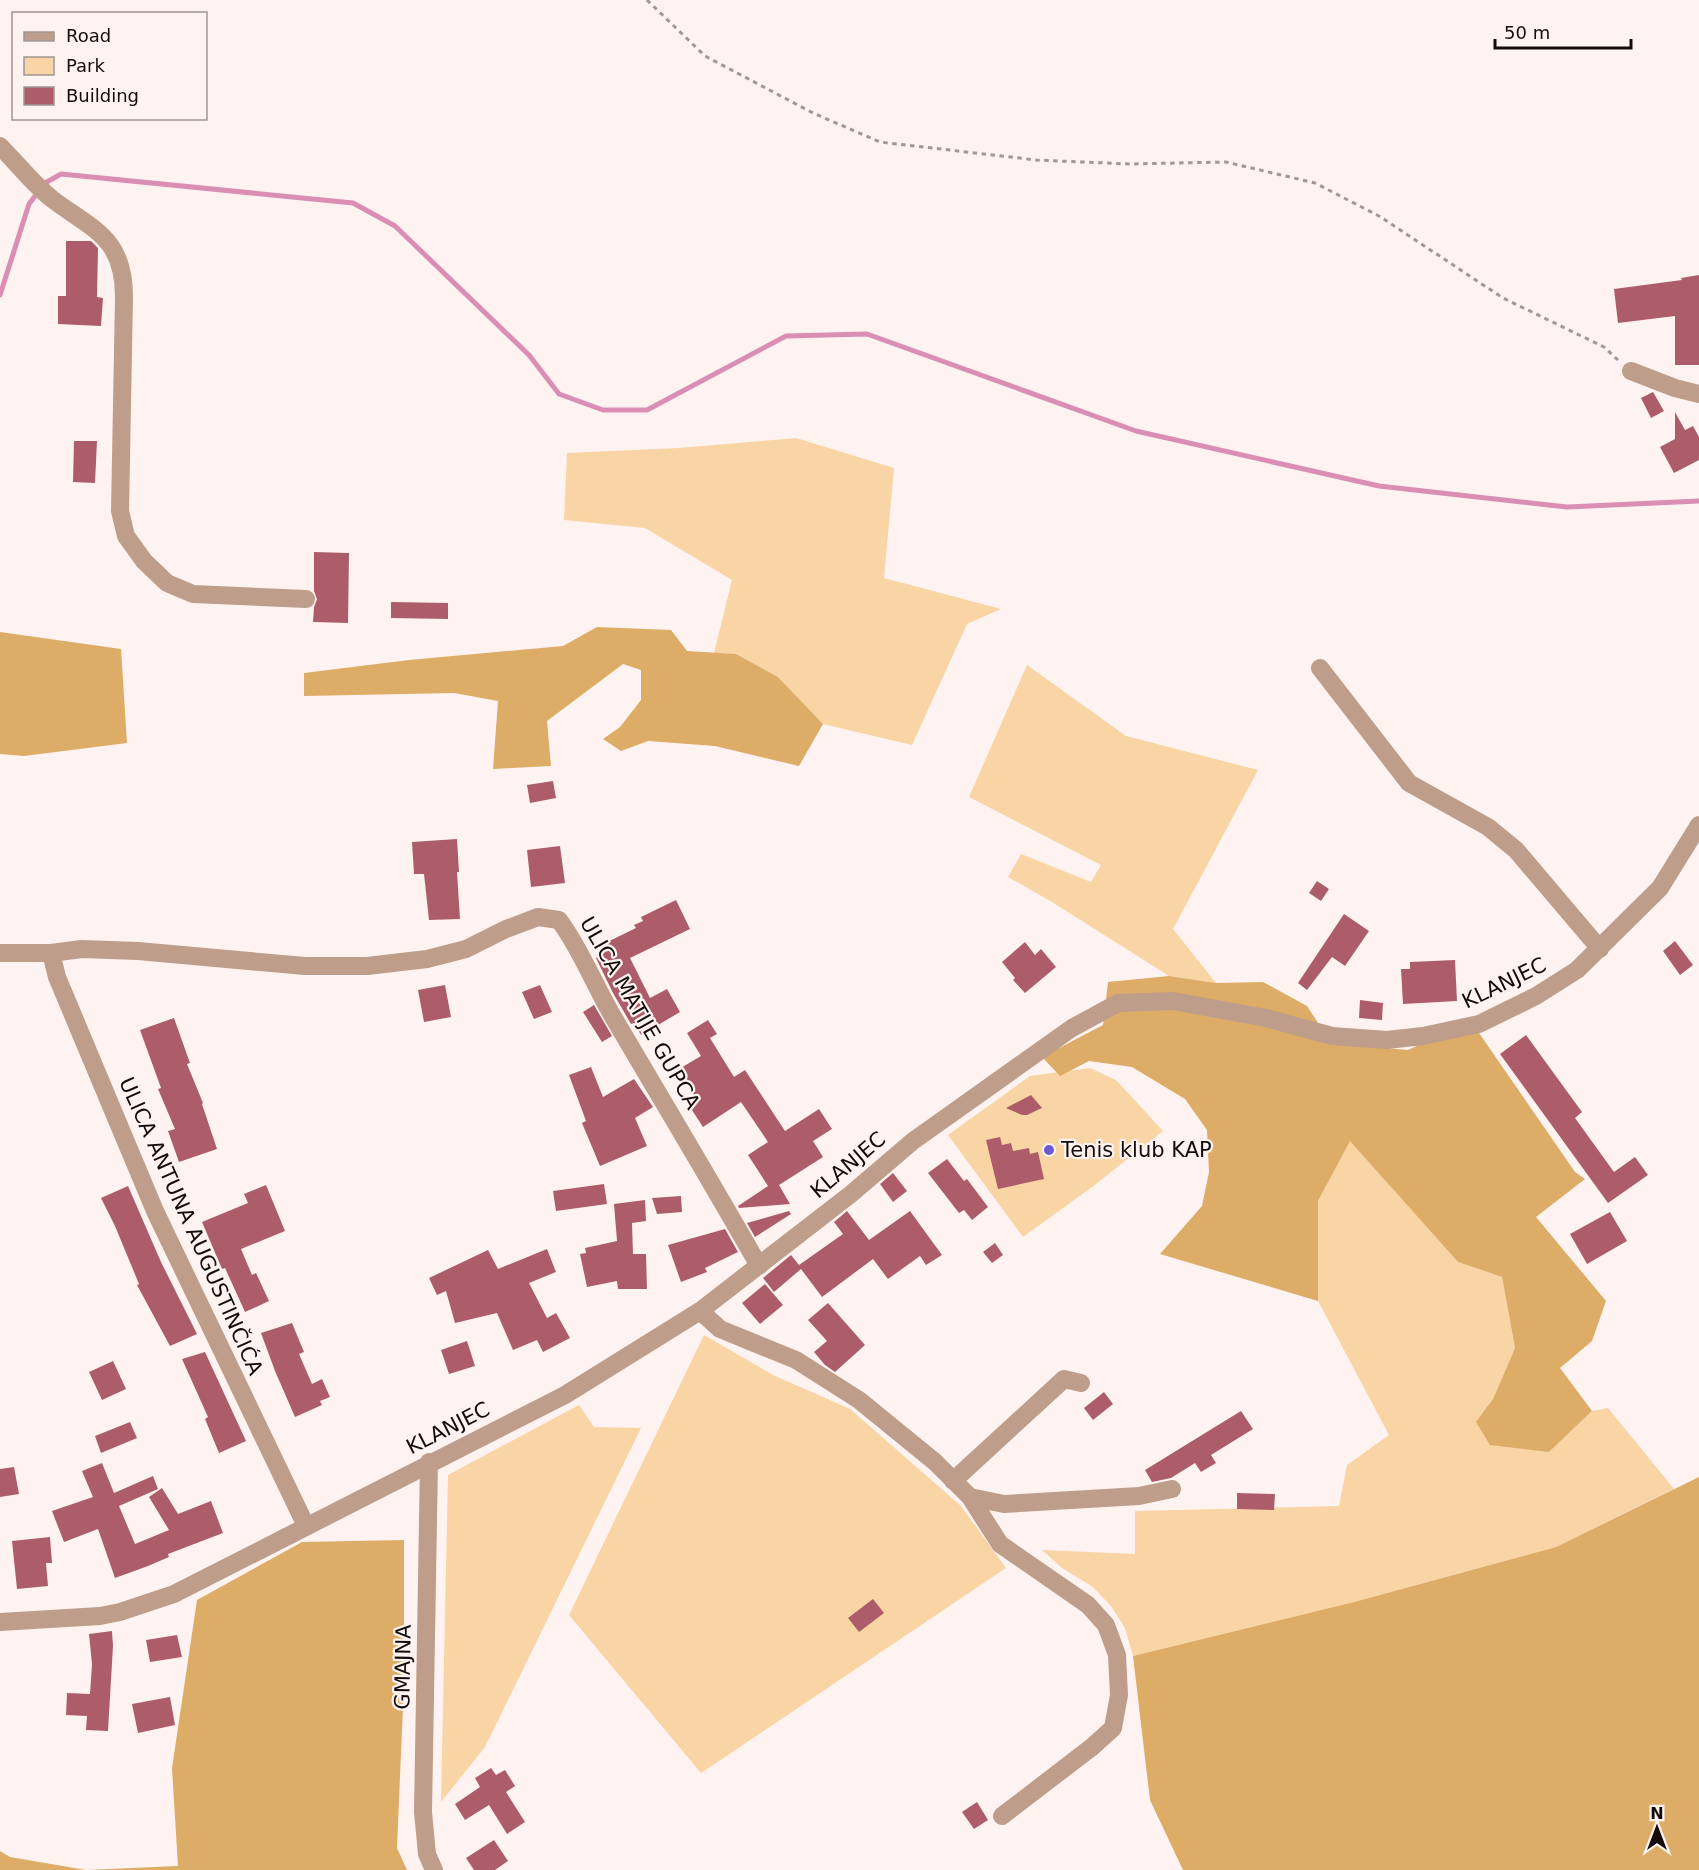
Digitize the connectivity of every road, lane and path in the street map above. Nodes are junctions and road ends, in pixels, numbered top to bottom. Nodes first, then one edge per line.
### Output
1 (647, 0) edge
2 (0, 146) edge
3 (1630, 371) joint
4 (1699, 394) edge
5 (306, 599) dead end
6 (1320, 668) dead end
7 (1699, 825) edge
8 (1600, 949) junction
9 (0, 953) edge
10 (51, 953) junction
11 (759, 1266) junction
12 (700, 1311) junction
13 (1081, 1383) dead end
14 (429, 1462) junction
15 (953, 1481) junction
16 (1172, 1489) dead end
17 (970, 1497) junction
18 (306, 1526) junction
19 (0, 1622) edge
20 (1002, 1816) dead end
21 (434, 1870) edge

1 - 3 path
2 - 5 street
3 - 4 street
6 - 8 street
7 - 8 street, KLANJEC
8 - 11 street, KLANJEC
9 - 10 street
10 - 11 street, ULICA MATIJE GUPCA
10 - 18 street, ULICA ANTUNA AUGUSTINČIĆA
11 - 12 street, KLANJEC
12 - 14 street, KLANJEC
12 - 15 street
13 - 15 street
14 - 18 street, KLANJEC
14 - 21 street, GMAJNA
15 - 17 street
16 - 17 street
17 - 20 street
18 - 19 street, KLANJEC

